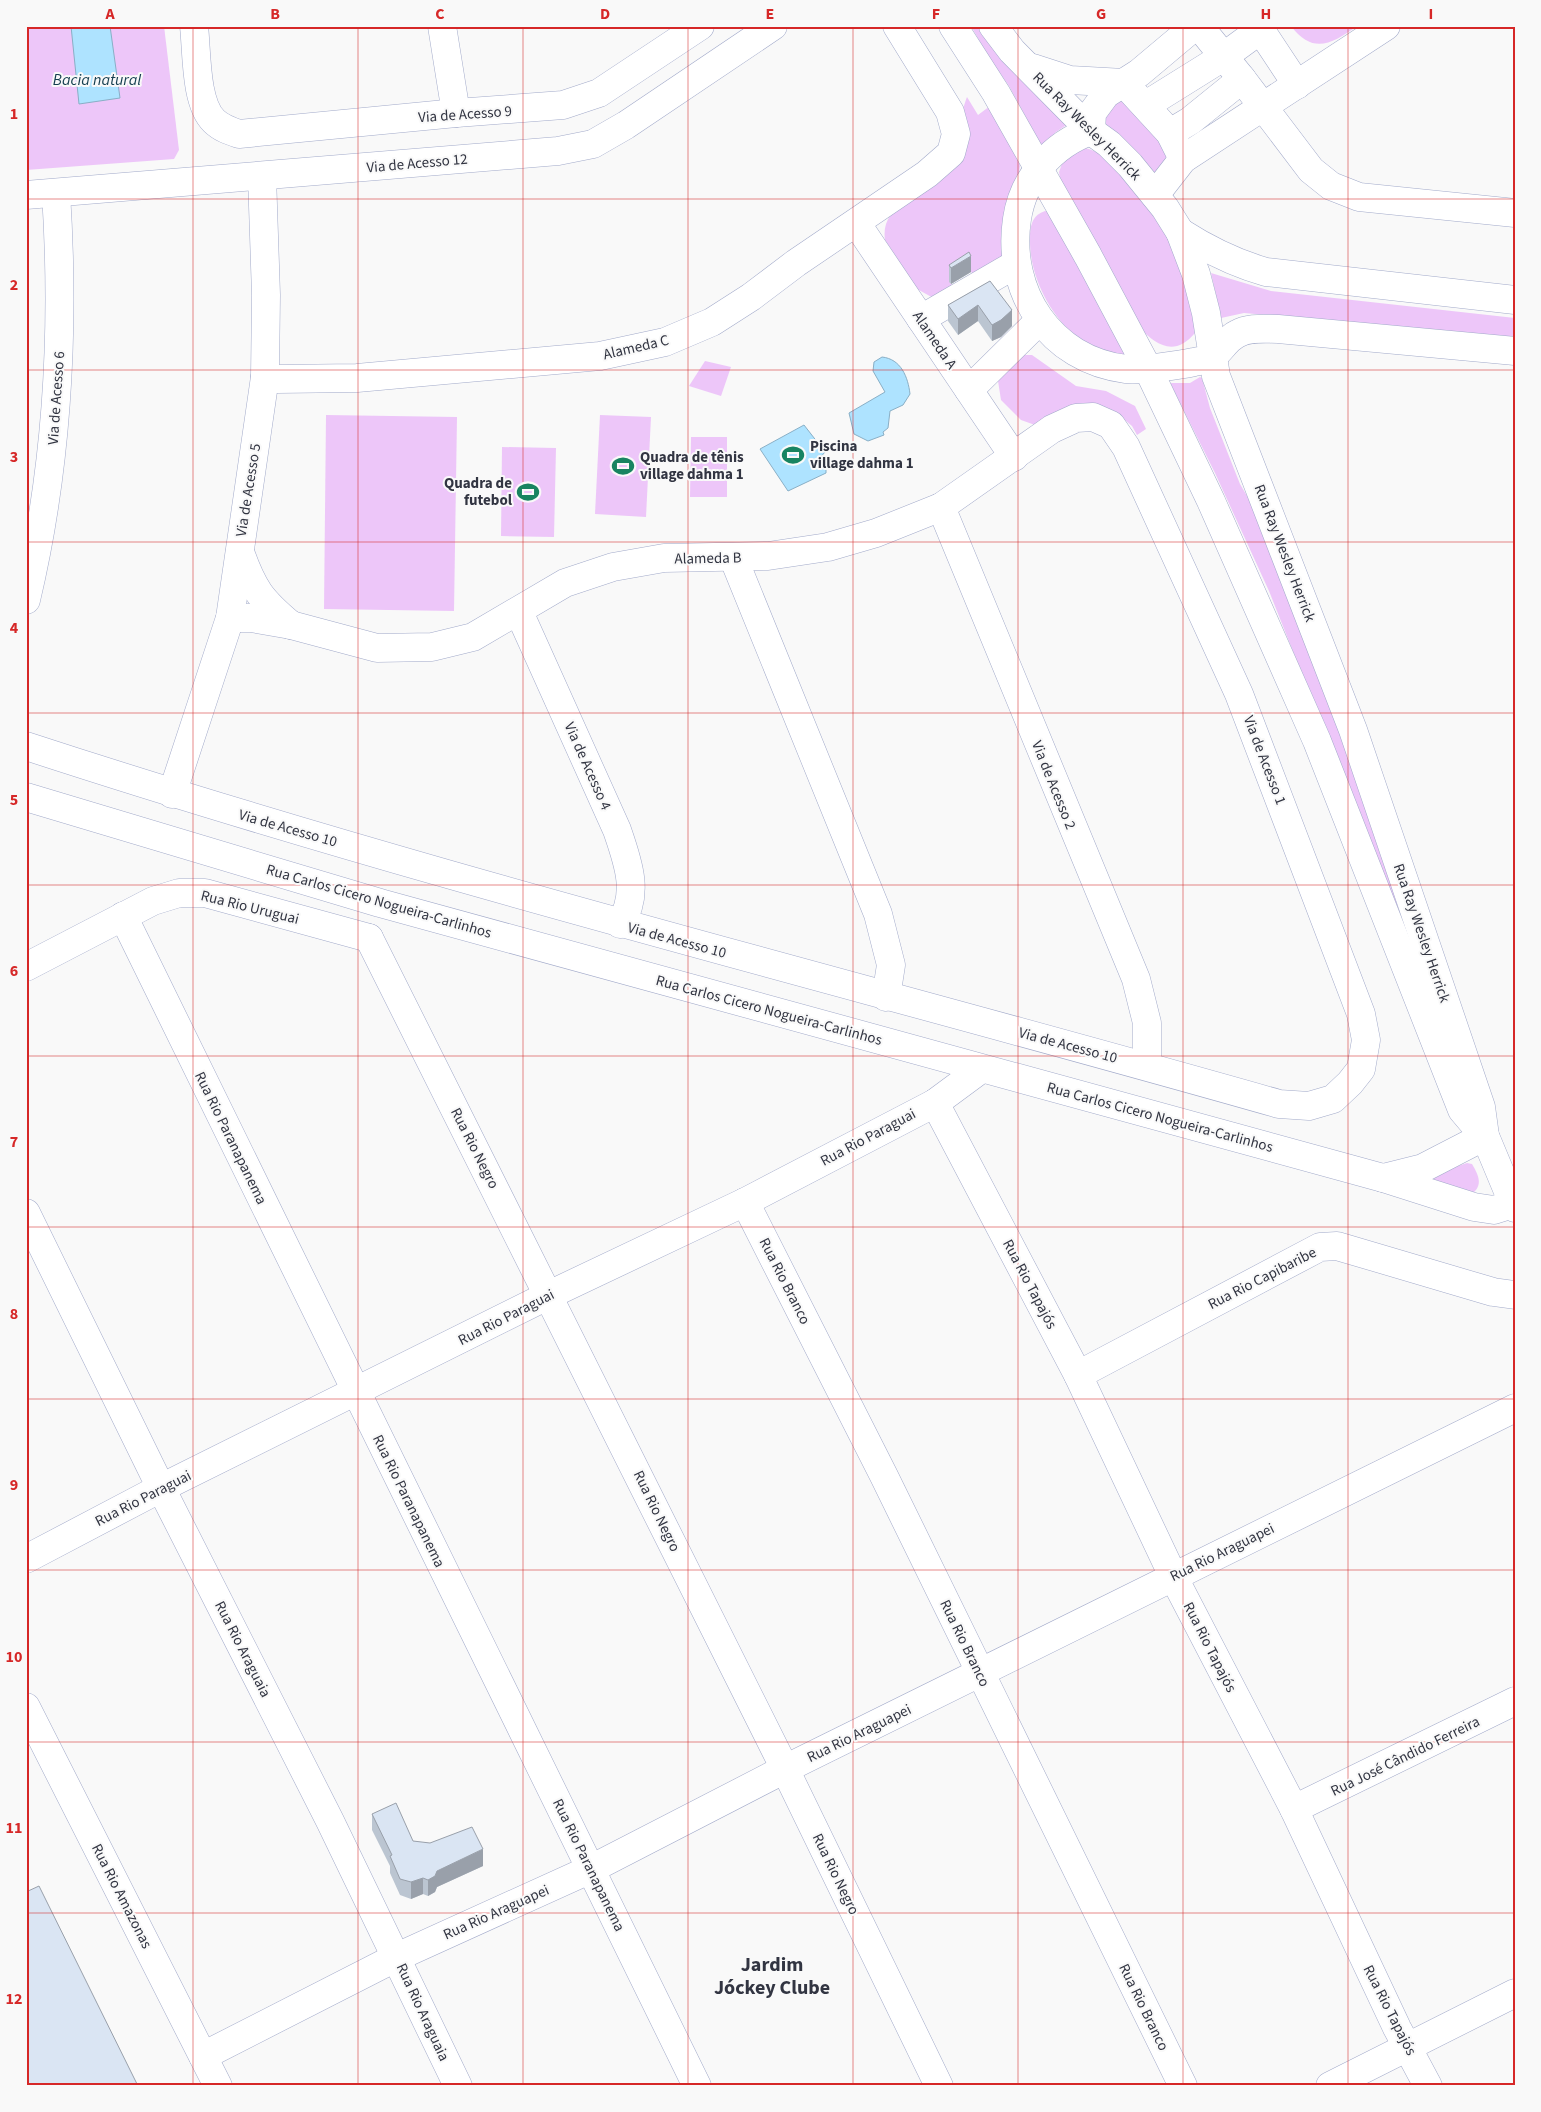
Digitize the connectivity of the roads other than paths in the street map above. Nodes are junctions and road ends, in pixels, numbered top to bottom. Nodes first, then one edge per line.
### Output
1 (194, 26) edge
2 (442, 26) edge
3 (773, 26) edge
4 (897, 26) edge
5 (953, 26) edge
6 (993, 26) edge
7 (1197, 26) edge
8 (1386, 26) edge
9 (1259, 28) edge
10 (687, 30) edge
11 (1012, 51) junction
12 (1223, 57) junction
13 (1242, 79) junction
14 (1124, 83) junction
15 (1297, 85) junction
16 (1146, 105) junction
17 (1262, 108) junction
18 (456, 113) junction
19 (1091, 130) junction
20 (1170, 133) junction
21 (1183, 159) junction
22 (1038, 168) junction
23 (262, 176) junction
24 (56, 193) junction
25 (26, 195) edge
26 (1155, 196) junction
27 (1515, 213) edge
28 (856, 224) junction
29 (1180, 232) junction
30 (1016, 264) junction
31 (1515, 300) edge
32 (921, 318) junction
33 (1040, 320) junction
34 (1515, 351) edge
35 (1212, 357) junction
36 (1147, 367) junction
37 (265, 377) junction
38 (969, 390) junction
39 (1111, 425) joint
40 (1014, 457) junction
41 (941, 507) junction
42 (239, 549) junction
43 (733, 557) junction
44 (26, 600) edge
45 (519, 612) junction
46 (230, 618) junction
47 (291, 625) junction
48 (26, 746) edge
49 (172, 794) junction
50 (26, 797) edge
51 (380, 903) junction
52 (124, 916) junction
53 (620, 924) junction
54 (369, 938) junction
55 (26, 967) edge
56 (886, 997) junction
57 (1147, 1066) junction
58 (981, 1069) junction
59 (1333, 1099) joint
60 (935, 1103) junction
61 (1484, 1136) junction
62 (1383, 1178) junction
63 (745, 1202) junction
64 (1514, 1206) edge
65 (26, 1213) edge
66 (549, 1295) junction
67 (1515, 1295) edge
68 (1078, 1375) junction
69 (356, 1391) junction
70 (1515, 1408) edge
71 (161, 1488) junction
72 (26, 1560) edge
73 (1173, 1576) junction
74 (980, 1674) junction
75 (1515, 1701) edge
76 (26, 1707) edge
77 (785, 1769) junction
78 (1294, 1809) junction
79 (591, 1869) junction
80 (397, 1957) junction
81 (1515, 1993) edge
82 (1408, 2047) junction
83 (203, 2056) junction
84 (218, 2086) edge
85 (458, 2086) edge
86 (697, 2086) edge
87 (939, 2086) edge
88 (1183, 2086) edge
89 (1330, 2086) edge
90 (1428, 2086) edge

1 - 18 street, Via de Acesso 9
2 - 18 street
3 - 23 street, Via de Acesso 12
4 - 28 street, Alameda C
5 - 22 street, Rua Ray Wesley Herrick
6 - 11 street, Rua Ray Wesley Herrick
7 - 12 street
7 - 14 street
8 - 15 street
9 - 12 street
9 - 15 street
10 - 18 street, Via de Acesso 9
11 - 14 street
11 - 19 street, Rua Ray Wesley Herrick
12 - 13 street
12 - 16 street
13 - 17 street
13 - 20 street
14 - 16 street
14 - 19 street
15 - 17 street
16 - 20 street
17 - 21 street
17 - 27 street
19 - 22 street
19 - 26 street, Rua Ray Wesley Herrick
20 - 21 street
21 - 26 street
22 - 30 street
22 - 36 street, Rua Ray Wesley Herrick
23 - 24 street, Via de Acesso 12
23 - 37 street, Via de Acesso 5
24 - 25 street, Via de Acesso 12
24 - 44 street, Via de Acesso 6
26 - 29 street, Rua Ray Wesley Herrick
28 - 32 street, Alameda A
28 - 37 street, Alameda C
29 - 31 street
29 - 35 street, Rua Ray Wesley Herrick
30 - 32 street
30 - 33 street
32 - 38 street, Alameda A
33 - 36 street
33 - 38 street
34 - 35 street
35 - 36 street
35 - 61 street, Rua Ray Wesley Herrick
36 - 61 street, Rua Ray Wesley Herrick
37 - 42 street, Via de Acesso 5
38 - 40 street, Alameda A
39 - 40 street, Alameda B
39 - 59 street, Via de Acesso 1
40 - 41 street, Alameda B
41 - 43 street, Alameda B
41 - 57 street, Via de Acesso 2
42 - 46 street, Via de Acesso 5
42 - 47 street, Alameda B
43 - 45 street, Alameda B
43 - 56 street
45 - 47 street, Alameda B
45 - 53 street, Via de Acesso 4
46 - 47 street, Alameda B
46 - 49 street, Via de Acesso 5
48 - 49 street, Via de Acesso 10
49 - 53 street, Via de Acesso 10
50 - 51 street, Rua Carlos Cicero Nogueira-Carlinhos
51 - 54 street
51 - 58 street, Rua Carlos Cicero Nogueira-Carlinhos
52 - 54 street, Rua Rio Uruguai
52 - 55 street, Rua Rio Uruguai
52 - 69 street, Rua Rio Paranapanema
53 - 56 street, Via de Acesso 10
54 - 66 street, Rua Rio Negro
56 - 57 street, Via de Acesso 10
57 - 59 street, Via de Acesso 10
58 - 60 street, Rua Rio Paraguai
58 - 62 street, Rua Carlos Cicero Nogueira-Carlinhos
60 - 63 street, Rua Rio Paraguai
60 - 68 street, Rua Rio Tapajós
61 - 62 street
61 - 64 street, Rua Ray Wesley Herrick
62 - 64 street, Rua Carlos Cicero Nogueira-Carlinhos
63 - 66 street, Rua Rio Paraguai
63 - 74 street, Rua Rio Branco
65 - 71 street, Rua Rio Araguaia
66 - 69 street, Rua Rio Paraguai
66 - 77 street, Rua Rio Negro
67 - 68 street, Rua Rio Capibaribe
68 - 73 street, Rua Rio Tapajós
69 - 71 street, Rua Rio Paraguai
69 - 79 street, Rua Rio Paranapanema
70 - 73 street, Rua Rio Araguapei
71 - 72 street, Rua Rio Paraguai
71 - 80 street, Rua Rio Araguaia
73 - 74 street, Rua Rio Araguapei
73 - 78 street, Rua Rio Tapajós
74 - 77 street, Rua Rio Araguapei
74 - 88 street, Rua Rio Branco
75 - 78 street, Rua José Cândido Ferreira
76 - 83 street, Rua Rio Amazonas
77 - 79 street, Rua Rio Araguapei
77 - 87 street, Rua Rio Negro
78 - 82 street, Rua Rio Tapajós
79 - 80 street, Rua Rio Araguapei
79 - 86 street, Rua Rio Paranapanema
80 - 83 street, Rua Rio Araguapei
80 - 85 street, Rua Rio Araguaia
81 - 82 street
82 - 89 street
82 - 90 street, Rua Rio Tapajós
83 - 84 street, Rua Rio Amazonas

